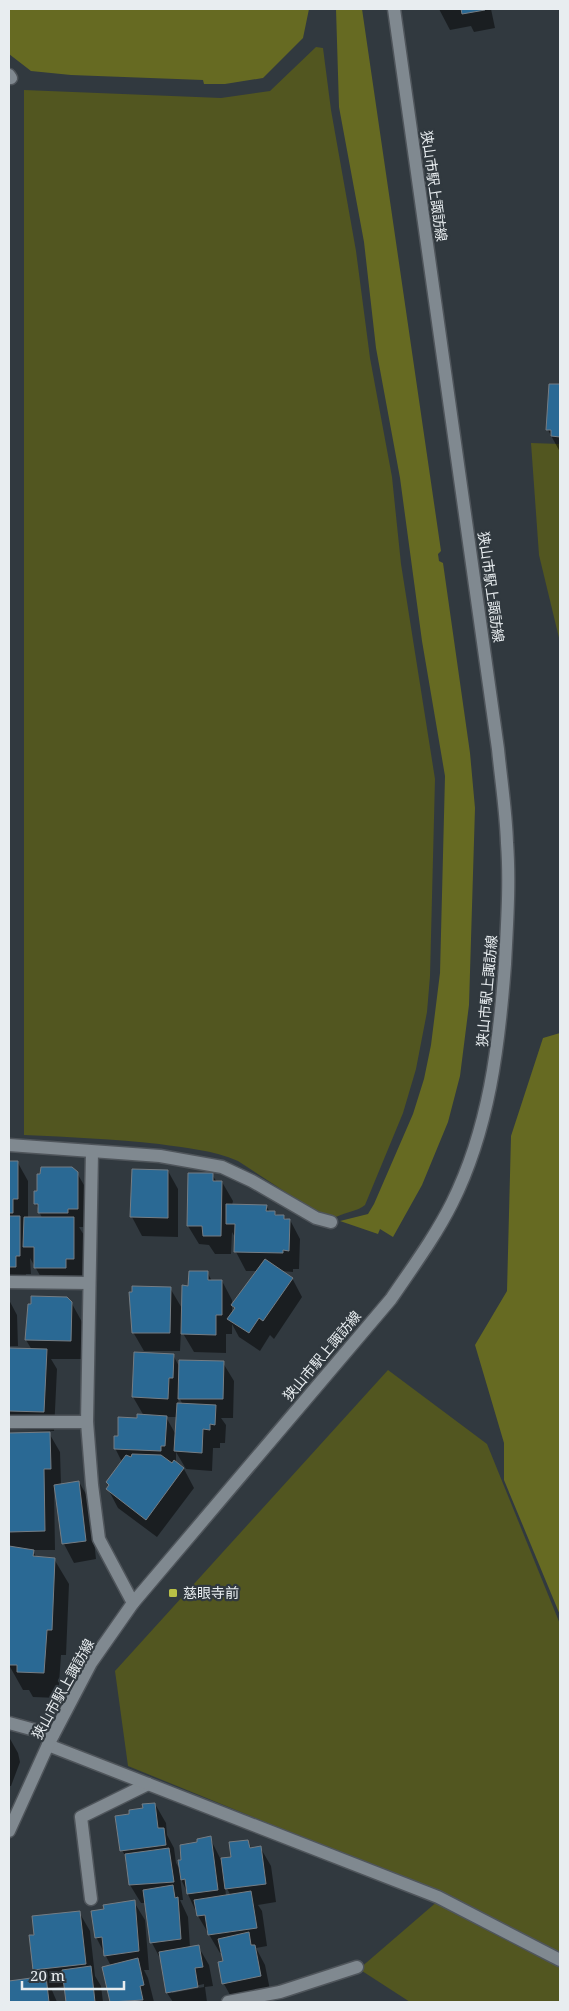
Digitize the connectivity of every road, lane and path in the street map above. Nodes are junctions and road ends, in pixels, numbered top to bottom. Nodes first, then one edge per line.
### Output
1 (394, 9) edge
2 (9, 1145) edge
3 (92, 1152) junction
4 (331, 1222) dead end
5 (9, 1282) edge
6 (89, 1284) junction
7 (9, 1422) edge
8 (87, 1422) junction
9 (133, 1603) junction
10 (9, 1723) edge
11 (51, 1740) junction
12 (148, 1784) junction
13 (9, 1831) edge
14 (91, 1899) dead end
15 (560, 1960) edge
16 (357, 1967) dead end
17 (228, 2002) edge

1 - 9 street, 狭山市駅上諏訪線
2 - 3 street
3 - 4 street
3 - 6 street
5 - 6 street
6 - 8 street
7 - 8 street
8 - 9 street
9 - 11 street, 狭山市駅上諏訪線
10 - 11 street
11 - 12 street
11 - 13 street, 狭山市駅上諏訪線
12 - 14 street
12 - 15 street
16 - 17 street

